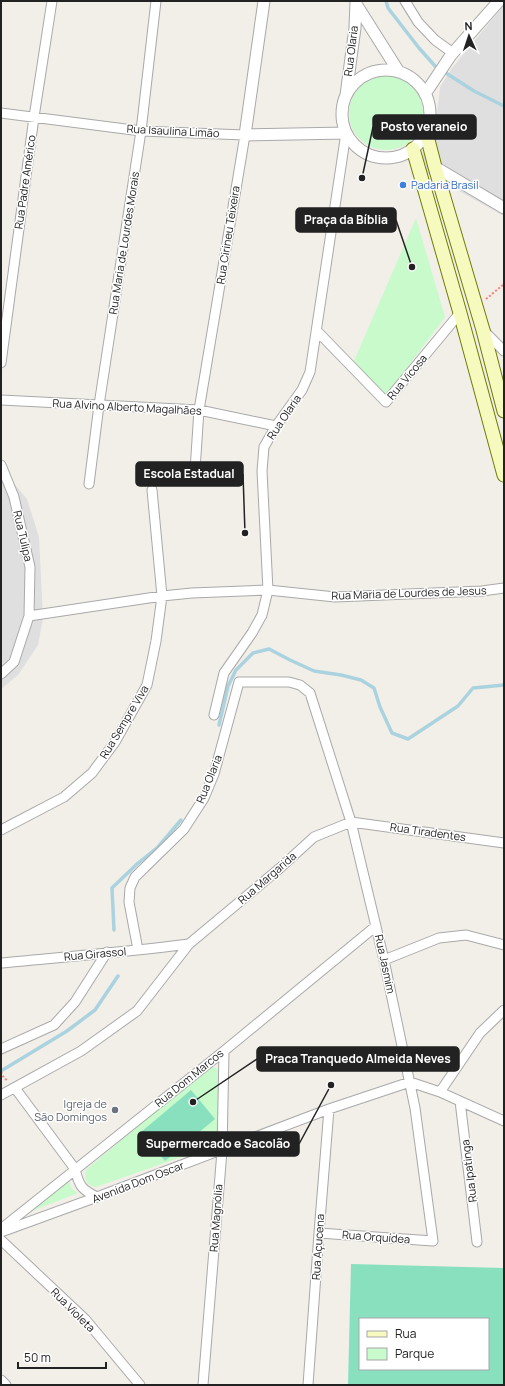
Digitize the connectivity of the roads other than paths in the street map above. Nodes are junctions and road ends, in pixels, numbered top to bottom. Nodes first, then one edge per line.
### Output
1 (52, 1) edge
2 (156, 1) edge
3 (264, 1) edge
4 (406, 1) edge
5 (499, 1) edge
6 (357, 2) edge
7 (452, 54) junction
8 (399, 72) junction
9 (425, 94) junction
10 (346, 97) junction
11 (1, 113) edge
12 (34, 117) junction
13 (141, 131) junction
14 (426, 132) junction
15 (346, 133) junction
16 (245, 135) junction
17 (413, 149) junction
18 (435, 167) junction
19 (504, 208) edge
20 (460, 313) junction
21 (483, 330) junction
22 (317, 331) junction
23 (504, 350) edge
24 (1, 363) edge
25 (1, 400) edge
26 (99, 405) junction
27 (199, 410) junction
28 (504, 411) edge
29 (276, 426) junction
30 (1, 465) edge
31 (195, 470) dead end
32 (504, 475) edge
33 (89, 484) dead end
34 (152, 490) dead end
35 (504, 588) edge
36 (268, 590) junction
37 (162, 596) junction
38 (29, 616) junction
39 (1, 674) edge
40 (310, 693) joint
41 (214, 715) dead end
42 (351, 822) junction
43 (1, 830) edge
44 (504, 843) edge
45 (376, 926) junction
46 (189, 944) junction
47 (504, 945) edge
48 (138, 950) junction
49 (107, 952) junction
50 (384, 960) junction
51 (1, 964) edge
52 (502, 1016) edge
53 (1, 1049) edge
54 (224, 1051) junction
55 (410, 1082) junction
56 (15, 1088) junction
57 (440, 1092) junction
58 (1, 1095) edge
59 (460, 1101) junction
60 (329, 1109) junction
61 (504, 1121) edge
62 (222, 1150) junction
63 (75, 1169) junction
64 (97, 1197) junction
65 (1, 1230) edge
66 (319, 1233) junction
67 (1, 1240) edge
68 (433, 1240) joint
69 (477, 1242) dead end
70 (1, 1380) edge
71 (6, 1385) edge
72 (140, 1385) edge
73 (203, 1385) edge
74 (308, 1385) edge

1 - 12 street, Rua Padre Américo
2 - 13 street, Rua Maria de Lourdes Morais
3 - 16 street, Rua Cirineu Teixeira
4 - 7 street
5 - 7 street
6 - 8 street
6 - 10 street, Rua Olaria
7 - 9 street
8 - 9 street
8 - 10 street
9 - 14 street
10 - 15 street
11 - 12 street, Rua Isaulina Limão
12 - 13 street, Rua Isaulina Limão
12 - 24 street, Rua Padre Américo
13 - 16 street, Rua Isaulina Limão
13 - 26 street, Rua Maria de Lourdes Morais
14 - 17 street
14 - 18 main road
15 - 16 street, Rua Isaulina Limão
15 - 17 street
15 - 22 street, Rua Olaria
16 - 27 street, Rua Cirineu Teixeira
17 - 20 main road
18 - 19 street
18 - 21 main road
20 - 22 street, Rua Vicosa
20 - 32 main road
21 - 23 street
21 - 28 main road
22 - 29 street, Rua Olaria
25 - 26 street, Rua Alvino Alberto Magalhães
26 - 27 street, Rua Alvino Alberto Magalhães
26 - 33 street, Rua Maria de Lourdes Morais
27 - 29 street, Rua Alvino Alberto Magalhães
27 - 31 street, Rua Cirineu Teixeira
29 - 36 street, Rua Olaria
30 - 38 street, Rua Tulipa
34 - 37 street, Rua Sempre Viva
35 - 36 street, Rua Maria de Lourdes de Jesus
36 - 37 street, Rua Maria de Lourdes de Jesus
36 - 41 street, Rua Olaria
37 - 38 street, Rua Maria de Lourdes de Jesus
37 - 43 street, Rua Sempre Viva
38 - 39 street, Rua Tulipa
40 - 42 street, Rua Jasmim
40 - 48 street, Rua Olaria
42 - 44 street, Rua Tiradentes
42 - 45 street, Rua Jasmim
42 - 46 street, Rua Margarida
45 - 50 street, Rua Jasmim
45 - 54 street, Rua Dom Marcos
46 - 48 street, Rua Girassol
46 - 56 street, Rua Margarida
47 - 50 street
48 - 49 street, Rua Girassol
49 - 51 street, Rua Girassol
49 - 53 street
50 - 55 street, Rua Jasmim
52 - 57 street
54 - 62 street, Rua Magnólia
54 - 63 street, Rua Dom Marcos
55 - 57 street
55 - 60 street, Avenida Dom Oscar
55 - 68 street, Rua Jasmim
56 - 58 street, Rua Margarida
56 - 63 street
57 - 59 street
59 - 61 street
59 - 69 street, Rua Ipatinga
60 - 62 street, Avenida Dom Oscar
60 - 66 street, Rua Açucena
62 - 64 street, Avenida Dom Oscar
62 - 73 street, Rua Magnólia
63 - 64 street
63 - 65 street, Rua Dom Marcos
64 - 65 street, Avenida Dom Oscar
66 - 68 street, Rua Orquídea
66 - 74 street, Rua Açucena
67 - 72 street, Rua Violeta
70 - 71 street

